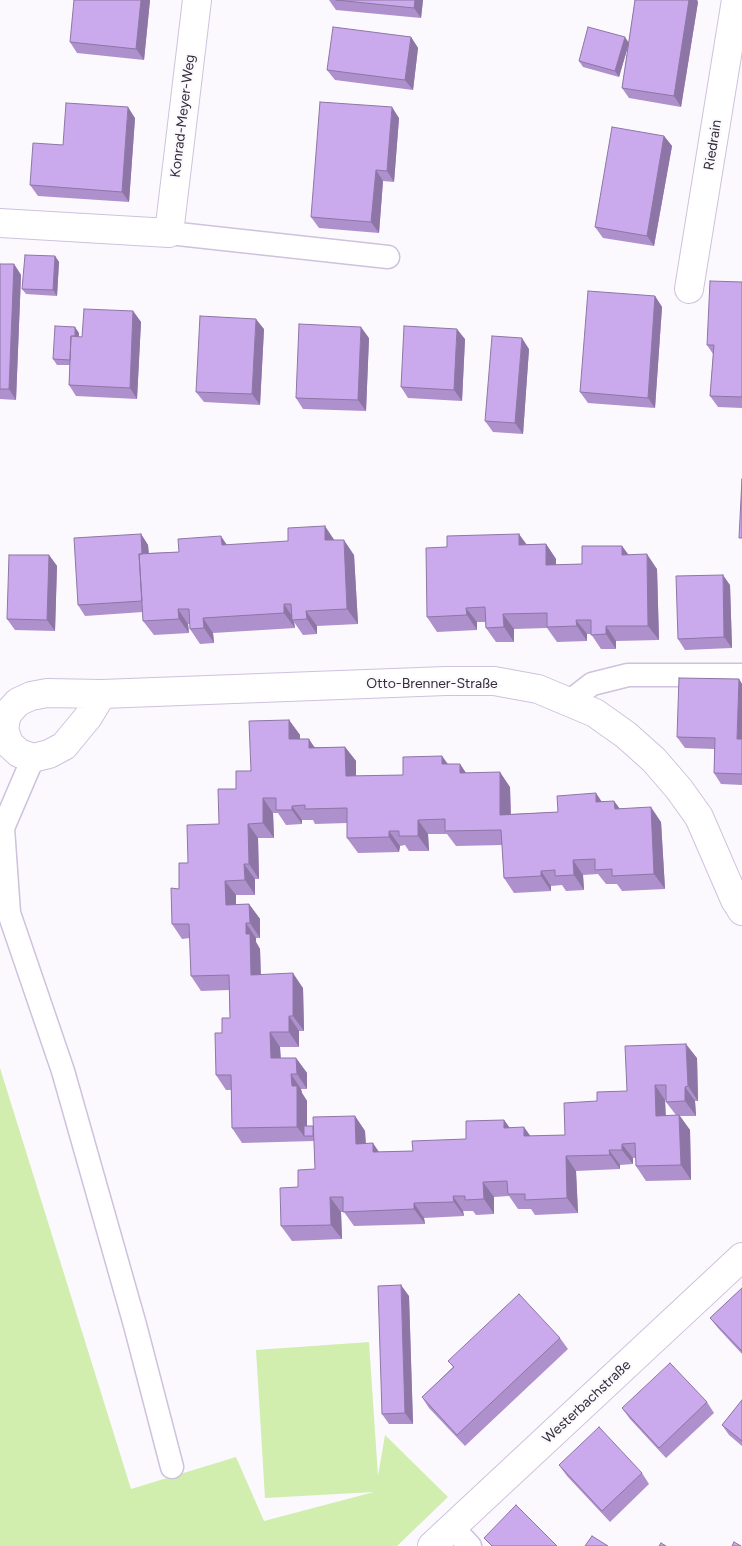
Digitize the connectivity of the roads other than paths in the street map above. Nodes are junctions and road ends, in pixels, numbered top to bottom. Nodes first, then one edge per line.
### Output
1 (197, 0) edge
2 (736, 0) edge
3 (0, 223) edge
4 (169, 233) junction
5 (388, 257) dead end
6 (689, 289) dead end
7 (742, 675) edge
8 (102, 694) junction
9 (570, 701) junction
10 (33, 758) junction
11 (742, 911) edge
12 (742, 1257) edge
13 (172, 1467) dead end
14 (461, 1536) edge
15 (432, 1546) edge

1 - 4 street, Konrad-Meyer-Weg
2 - 6 street, Riedrain
3 - 4 street
4 - 5 lane
7 - 9 lane
8 - 9 street, Otto-Brenner-Straße
8 - 10 street
8 - 10 street, Otto-Brenner-Straße
9 - 11 street, Otto-Brenner-Straße
10 - 13 lane
12 - 14 street, Westerbachstraße
14 - 15 street, Westerbachstraße

